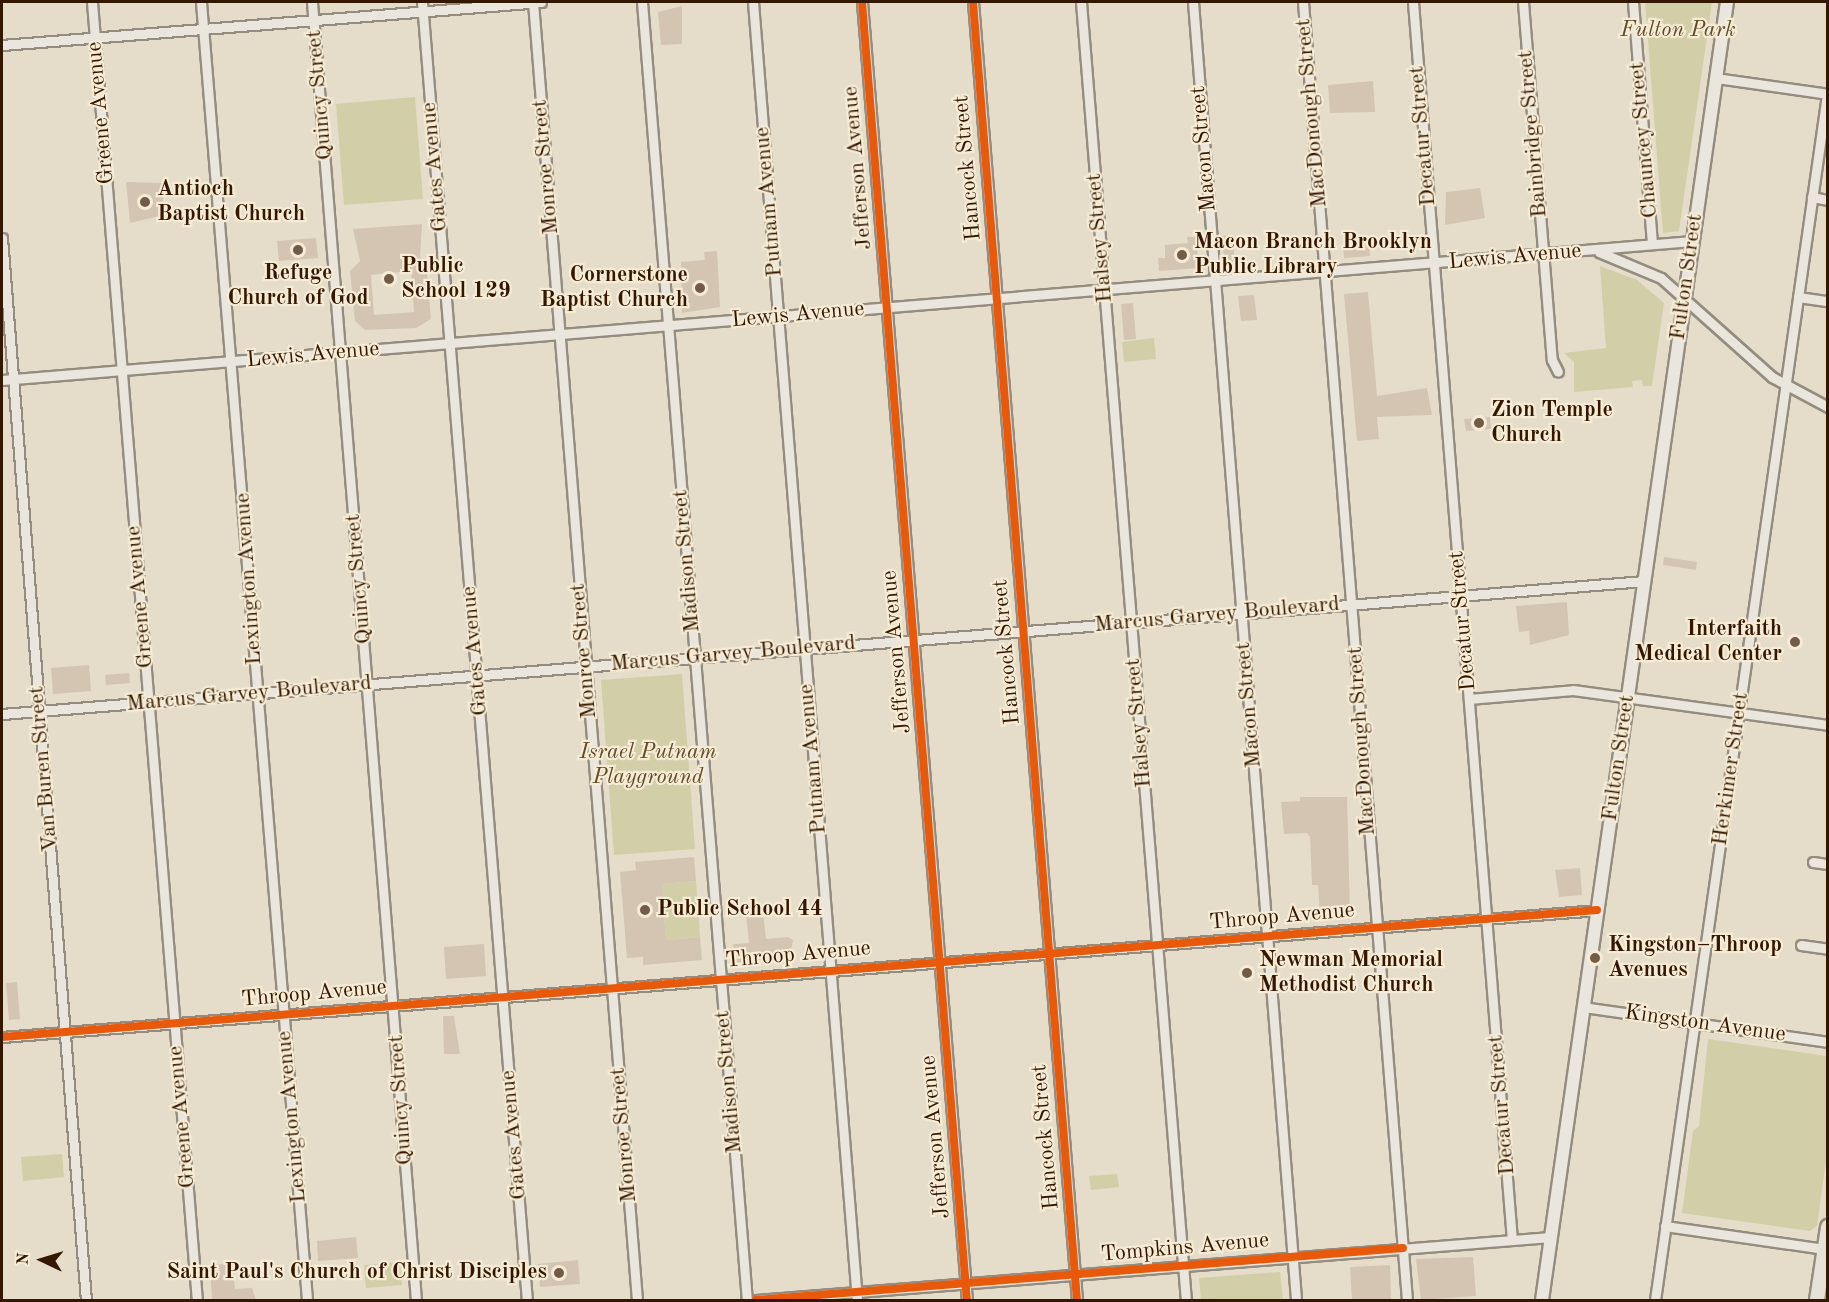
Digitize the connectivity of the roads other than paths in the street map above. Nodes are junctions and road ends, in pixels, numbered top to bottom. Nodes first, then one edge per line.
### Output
1 (92, 2) edge
2 (201, 2) edge
3 (312, 2) edge
4 (533, 2) edge
5 (541, 2) edge
6 (642, 2) edge
7 (753, 2) edge
8 (862, 2) edge
9 (973, 2) edge
10 (1081, 2) edge
11 (1193, 2) edge
12 (1303, 2) edge
13 (1413, 2) edge
14 (1522, 2) edge
15 (1633, 2) edge
16 (1727, 2) edge
17 (422, 6) edge
18 (314, 20) junction
19 (204, 29) junction
20 (95, 38) junction
21 (2, 45) edge
22 (1716, 78) junction
23 (1827, 94) edge
24 (1812, 197) junction
25 (1827, 200) edge
26 (2, 238) edge
27 (1692, 241) junction
28 (1652, 243) junction
29 (1594, 251) junction
30 (1543, 255) junction
31 (1434, 264) junction
32 (1324, 273) junction
33 (1215, 282) junction
34 (1104, 291) junction
35 (1798, 297) junction
36 (996, 299) junction
37 (1684, 299) junction
38 (1827, 302) edge
39 (887, 308) junction
40 (778, 317) junction
41 (668, 326) junction
42 (559, 335) junction
43 (450, 344) junction
44 (341, 352) junction
45 (232, 361) junction
46 (122, 370) junction
47 (1558, 372) dead end
48 (13, 379) junction
49 (2, 380) edge
50 (1785, 386) junction
51 (1827, 407) edge
52 (1644, 581) junction
53 (1461, 597) junction
54 (1351, 604) junction
55 (1241, 613) junction
56 (1131, 623) junction
57 (1023, 631) junction
58 (914, 640) junction
59 (805, 649) junction
60 (695, 657) junction
61 (585, 666) junction
62 (476, 675) junction
63 (367, 684) junction
64 (258, 693) junction
65 (1628, 697) junction
66 (1469, 699) junction
67 (149, 702) junction
68 (40, 711) junction
69 (1738, 713) junction
70 (2, 714) edge
71 (1827, 725) edge
72 (1813, 862) dead end
73 (1827, 864) edge
74 (1598, 910) junction
75 (1486, 918) junction
76 (1377, 927) junction
77 (1268, 936) junction
78 (1157, 945) junction
79 (1801, 945) dead end
80 (1827, 949) edge
81 (1049, 953) junction
82 (939, 962) junction
83 (830, 971) junction
84 (721, 980) junction
85 (612, 988) junction
86 (503, 997) junction
87 (393, 1006) junction
88 (1583, 1007) junction
89 (284, 1014) junction
90 (174, 1023) junction
91 (1694, 1023) junction
92 (65, 1032) junction
93 (2, 1037) edge
94 (1827, 1042) edge
95 (1665, 1226) junction
96 (1827, 1227) edge
97 (1551, 1237) junction
98 (1512, 1240) junction
99 (1403, 1248) junction
100 (1824, 1249) junction
101 (1293, 1257) junction
102 (1183, 1266) junction
103 (1075, 1275) junction
104 (966, 1283) junction
105 (857, 1297) edge
106 (86, 1300) edge
107 (197, 1300) edge
108 (307, 1300) edge
109 (416, 1300) edge
110 (527, 1300) edge
111 (637, 1300) edge
112 (747, 1300) edge
113 (756, 1300) edge
114 (967, 1300) edge
115 (1077, 1300) edge
116 (1186, 1300) edge
117 (1296, 1300) edge
118 (1407, 1300) edge
119 (1542, 1300) edge
120 (1655, 1300) edge
121 (1817, 1300) edge

1 - 20 street, Greene Avenue
2 - 19 street, Lexington Avenue
3 - 18 street, Quincy Street
4 - 5 street
4 - 17 street
4 - 42 street, Monroe Street
6 - 41 street, Madison Street
7 - 40 street, Putnam Avenue
8 - 39 street, Jefferson Avenue
9 - 36 street, Hancock Street
10 - 34 street, Halsey Street
11 - 33 street, Macon Street
12 - 32 street, MacDonough Street
13 - 31 street, Decatur Street
14 - 30 street, Bainbridge Street
15 - 28 street, Chauncey Street
16 - 22 main road, Fulton Street
17 - 18 street
17 - 43 street, Gates Avenue
18 - 19 street
18 - 44 street, Quincy Street
19 - 20 street
19 - 45 street, Lexington Avenue
20 - 21 street
20 - 46 street, Greene Avenue
22 - 23 street
22 - 27 main road, Fulton Street
23 - 24 street, Herkimer Street
24 - 25 street
24 - 35 street, Herkimer Street
26 - 48 street, Van Buren Street
27 - 28 street, Lewis Avenue
27 - 37 main road, Fulton Street
28 - 29 street, Lewis Avenue
29 - 30 street, Lewis Avenue
29 - 37 street, Lewis Avenue
30 - 31 street, Lewis Avenue
30 - 47 street, Bainbridge Street
31 - 32 street, Lewis Avenue
31 - 53 street, Decatur Street
32 - 33 street, Lewis Avenue
32 - 54 street, MacDonough Street
33 - 34 street, Lewis Avenue
33 - 55 street, Macon Street
34 - 36 street, Lewis Avenue
34 - 56 street, Halsey Street
35 - 38 street
35 - 50 street, Herkimer Street
36 - 39 street, Lewis Avenue
36 - 57 street, Hancock Street
37 - 50 street, Lewis Avenue
37 - 52 main road, Fulton Street
39 - 40 street, Lewis Avenue
39 - 58 street, Jefferson Avenue
40 - 41 street, Lewis Avenue
40 - 59 street, Putnam Avenue
41 - 42 street, Lewis Avenue
41 - 60 street, Madison Street
42 - 43 street, Lewis Avenue
42 - 61 street, Monroe Street
43 - 44 street, Lewis Avenue
43 - 62 street, Gates Avenue
44 - 45 street, Lewis Avenue
44 - 63 street, Quincy Street
45 - 46 street, Lewis Avenue
45 - 64 street, Lexington Avenue
46 - 48 street, Lewis Avenue
46 - 67 street, Greene Avenue
48 - 49 street, Lewis Avenue
48 - 68 street, Van Buren Street
50 - 51 street, Lewis Avenue
50 - 69 street, Herkimer Street
52 - 53 street, Marcus Garvey Boulevard
52 - 65 main road, Fulton Street
53 - 54 street, Marcus Garvey Boulevard
53 - 66 street, Decatur Street
54 - 55 street, Marcus Garvey Boulevard
54 - 76 street, MacDonough Street
55 - 56 street, Marcus Garvey Boulevard
55 - 77 street, Macon Street
56 - 57 street, Marcus Garvey Boulevard
56 - 78 street, Halsey Street
57 - 58 street, Marcus Garvey Boulevard
57 - 81 street, Hancock Street
58 - 59 street, Marcus Garvey Boulevard
58 - 82 street, Jefferson Avenue
59 - 60 street, Marcus Garvey Boulevard
59 - 83 street, Putnam Avenue
60 - 61 street, Marcus Garvey Boulevard
60 - 84 street, Madison Street
61 - 62 street, Marcus Garvey Boulevard
61 - 85 street, Monroe Street
62 - 63 street, Marcus Garvey Boulevard
62 - 86 street, Gates Avenue
63 - 64 street, Marcus Garvey Boulevard
63 - 87 street, Quincy Street
64 - 67 street, Marcus Garvey Boulevard
64 - 89 street, Lexington Avenue
65 - 66 street
65 - 69 street
65 - 74 main road, Fulton Street
66 - 75 street, Decatur Street
67 - 68 street, Marcus Garvey Boulevard
67 - 90 street, Greene Avenue
68 - 70 street, Marcus Garvey Boulevard
68 - 92 street, Van Buren Street
69 - 71 street
69 - 91 street, Herkimer Street
72 - 73 street
74 - 75 street, Throop Avenue
74 - 88 main road, Fulton Street
75 - 76 street, Throop Avenue
75 - 98 street, Decatur Street
76 - 77 street, Throop Avenue
76 - 99 street, MacDonough Street
77 - 78 street, Throop Avenue
77 - 101 street, Macon Street
78 - 81 street, Throop Avenue
78 - 102 street, Halsey Street
79 - 80 street
81 - 82 street, Throop Avenue
81 - 103 street, Hancock Street
82 - 83 street, Throop Avenue
82 - 104 street, Jefferson Avenue
83 - 84 street, Throop Avenue
83 - 105 street, Putnam Avenue
84 - 85 street, Throop Avenue
84 - 112 street, Madison Street
85 - 86 street, Throop Avenue
85 - 111 street, Monroe Street
86 - 87 street, Throop Avenue
86 - 110 street, Gates Avenue
87 - 89 street, Throop Avenue
87 - 109 street, Quincy Street
88 - 91 street, Kingston Avenue
88 - 97 main road, Fulton Street
89 - 90 street, Throop Avenue
89 - 108 street, Lexington Avenue
90 - 92 street, Throop Avenue
90 - 107 street, Greene Avenue
91 - 94 street, Kingston Avenue
91 - 95 street, Herkimer Street
92 - 93 street, Throop Avenue
92 - 106 street, Van Buren Street
95 - 100 street
95 - 120 street, Herkimer Street
96 - 100 main road
97 - 98 street, Tompkins Avenue
97 - 119 main road, Fulton Street
98 - 99 street, Tompkins Avenue
99 - 101 street, Tompkins Avenue
99 - 118 street, MacDonough Street
100 - 121 main road
101 - 102 street, Tompkins Avenue
101 - 117 street, Macon Street
102 - 103 street, Tompkins Avenue
102 - 116 street, Halsey Street
103 - 104 street, Tompkins Avenue
103 - 115 street, Hancock Street
104 - 105 street, Tompkins Avenue
104 - 114 street, Jefferson Avenue
105 - 113 street, Tompkins Avenue

